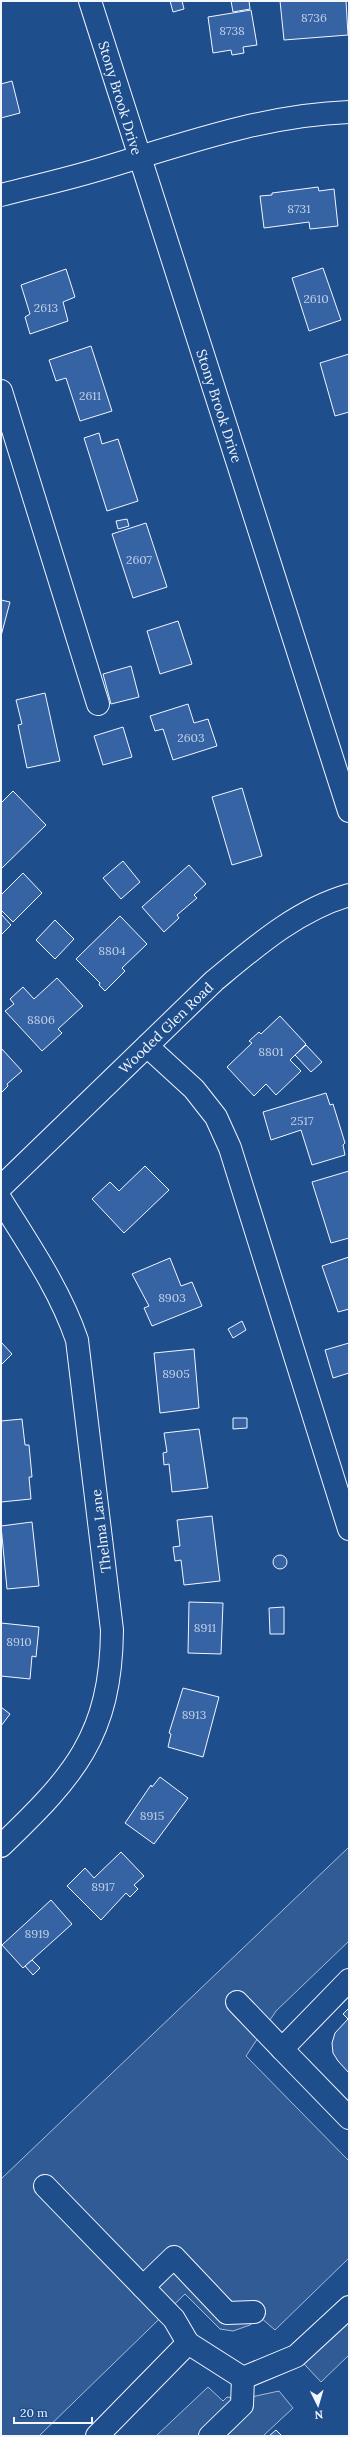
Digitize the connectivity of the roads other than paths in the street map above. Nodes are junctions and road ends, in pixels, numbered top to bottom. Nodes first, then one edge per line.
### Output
1 (90, 1) edge
2 (349, 112) edge
3 (138, 157) junction
4 (1, 195) edge
5 (1, 391) edge
6 (98, 704) dead end
7 (349, 811) edge
8 (349, 895) edge
9 (147, 1046) junction
10 (1, 1187) edge
11 (1, 1200) edge
12 (349, 1530) edge
13 (1, 1846) edge
14 (349, 1980) edge
15 (237, 2002) dead end
16 (282, 2049) junction
17 (349, 2118) edge
18 (45, 2186) dead end
19 (143, 2287) junction
20 (349, 2307) edge
21 (254, 2312) dead end
22 (188, 2343) junction
23 (243, 2378) junction
24 (96, 2436) edge
25 (210, 2436) edge

1 - 3 street, Stony Brook Drive
2 - 3 street
3 - 4 street
3 - 7 street, Stony Brook Drive
5 - 6 street
8 - 9 street, Wooded Glen Road
9 - 10 street, Wooded Glen Road
9 - 12 street
11 - 13 street, Thelma Lane
14 - 16 street
15 - 16 street
16 - 17 street
18 - 19 street
19 - 21 street
19 - 22 street
20 - 23 street
22 - 23 street
22 - 24 street
23 - 25 street

